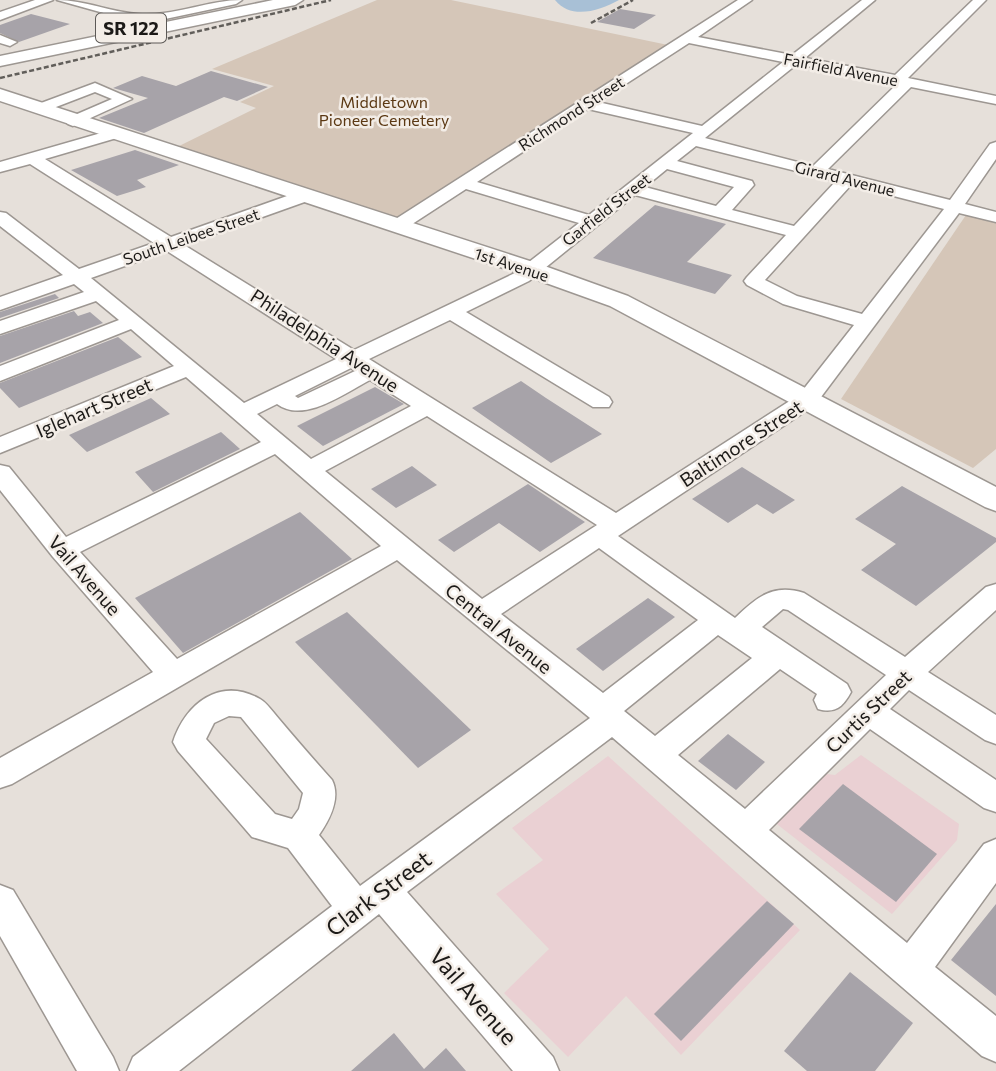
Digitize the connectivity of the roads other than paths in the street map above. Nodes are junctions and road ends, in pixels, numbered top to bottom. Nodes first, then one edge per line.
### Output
1 (10, 0) edge
2 (47, 0) edge
3 (63, 0) edge
4 (171, 0) edge
5 (236, 0) edge
6 (261, 0) edge
7 (746, 0) edge
8 (869, 0) edge
9 (980, 0) edge
10 (288, 2) edge
11 (31, 5) junction
12 (0, 16) edge
13 (126, 16) junction
14 (686, 38) junction
15 (3, 45) edge
16 (794, 60) junction
17 (0, 61) edge
18 (0, 72) edge
19 (903, 81) junction
20 (0, 95) edge
21 (996, 100) edge
22 (585, 104) junction
23 (38, 109) junction
24 (73, 121) junction
25 (114, 134) junction
26 (699, 136) junction
27 (996, 146) edge
28 (32, 158) junction
29 (664, 163) junction
30 (0, 167) edge
31 (989, 168) edge
32 (817, 171) junction
33 (848, 179) junction
34 (464, 183) junction
35 (632, 189) junction
36 (307, 195) junction
37 (955, 206) junction
38 (720, 212) junction
39 (0, 217) edge
40 (996, 217) edge
41 (592, 221) junction
42 (397, 226) junction
43 (798, 233) junction
44 (170, 243) junction
45 (530, 269) junction
46 (87, 285) junction
47 (0, 303) edge
48 (451, 312) junction
49 (134, 321) junction
50 (867, 322) junction
51 (0, 328) edge
52 (352, 359) junction
53 (188, 368) junction
54 (372, 371) junction
55 (0, 374) edge
56 (279, 395) junction
57 (807, 400) junction
58 (601, 402) dead end
59 (428, 406) junction
60 (241, 413) junction
61 (278, 443) junction
62 (0, 446) edge
63 (308, 470) junction
64 (0, 473) edge
65 (996, 500) edge
66 (609, 530) junction
67 (399, 547) junction
68 (62, 550) junction
69 (994, 600) edge
70 (481, 613) junction
71 (718, 621) junction
72 (775, 656) junction
73 (906, 674) junction
74 (173, 675) junction
75 (607, 715) junction
76 (863, 716) junction
77 (996, 731) edge
78 (655, 755) junction
79 (0, 774) edge
80 (996, 798) edge
81 (744, 832) junction
82 (299, 836) dead end
83 (996, 855) edge
84 (369, 900) junction
85 (0, 902) edge
86 (910, 971) junction
87 (996, 1042) edge
88 (99, 1071) edge
89 (147, 1071) edge
90 (539, 1071) edge

1 - 11 street
2 - 11 street
3 - 13 street
4 - 13 street
5 - 13 street
6 - 15 main road, SR 122
7 - 14 street, Richmond Street
8 - 16 street, Garfield Street
9 - 19 street
10 - 17 main road
10 - 18 main road
11 - 12 street
14 - 16 street, Fairfield Avenue
14 - 22 street, Richmond Street
16 - 19 street, Fairfield Avenue
16 - 26 street, Garfield Street
19 - 21 street, Fairfield Avenue
19 - 32 street
20 - 23 main road, 1st Avenue
22 - 26 street, Girard Avenue
22 - 34 street, Richmond Street
23 - 24 main road, 1st Avenue
23 - 24 street
24 - 25 main road, 1st Avenue
25 - 28 street
25 - 36 main road, 1st Avenue
26 - 29 street, Garfield Street
26 - 32 street, Girard Avenue
27 - 31 street, Baltimore Street
28 - 30 street
28 - 44 street, Philadelphia Avenue
29 - 35 street, Garfield Street
29 - 38 street
31 - 37 street, Baltimore Street
32 - 33 street, Girard Avenue
33 - 37 street, Girard Avenue
33 - 43 street
34 - 41 street
34 - 42 street, Richmond Street
35 - 38 street
35 - 41 street, Garfield Street
36 - 42 main road, 1st Avenue
36 - 44 street, South Leibee Street
37 - 40 street, Girard Avenue
37 - 50 street, Baltimore Street
38 - 43 street
39 - 46 street, Central Avenue
41 - 45 street, Garfield Street
42 - 45 main road, 1st Avenue
43 - 50 street
44 - 46 street, South Leibee Street
44 - 52 street, Philadelphia Avenue
45 - 48 street, Garfield Street
45 - 57 main road, 1st Avenue
46 - 47 street
46 - 49 street, Central Avenue
46 - 51 street
48 - 52 street, Garfield Street
48 - 58 street
49 - 53 street, Central Avenue
49 - 55 street
50 - 57 street, Baltimore Street
52 - 54 street, Philadelphia Avenue
52 - 56 street, Garfield Street
53 - 60 street, Central Avenue
53 - 62 street, Iglehart Street
54 - 56 street
54 - 59 street, Philadelphia Avenue
56 - 60 street, Garfield Street
57 - 65 main road, 1st Avenue
57 - 66 street, Baltimore Street
59 - 63 street
59 - 66 street, Philadelphia Avenue
60 - 61 street, Central Avenue
61 - 63 street, Central Avenue
61 - 68 street
63 - 67 street, Central Avenue
64 - 68 street, Vail Avenue
66 - 70 street, Baltimore Street
66 - 71 street, Philadelphia Avenue
67 - 70 street, Central Avenue
67 - 74 street
68 - 74 street, Vail Avenue
69 - 73 street, Curtis Street
70 - 75 street, Central Avenue
71 - 72 street, Philadelphia Avenue
71 - 75 street, Clark Street
72 - 73 street
72 - 76 street
72 - 78 street
73 - 76 street, Curtis Street
73 - 77 street
74 - 79 street
75 - 78 street, Central Avenue
75 - 84 street, Clark Street
76 - 80 street
76 - 81 street, Curtis Street
78 - 81 street, Central Avenue
81 - 86 street, Central Avenue
82 - 84 street
83 - 86 street
84 - 89 street, Clark Street
84 - 90 street, Vail Avenue
85 - 88 street
86 - 87 street, Central Avenue

